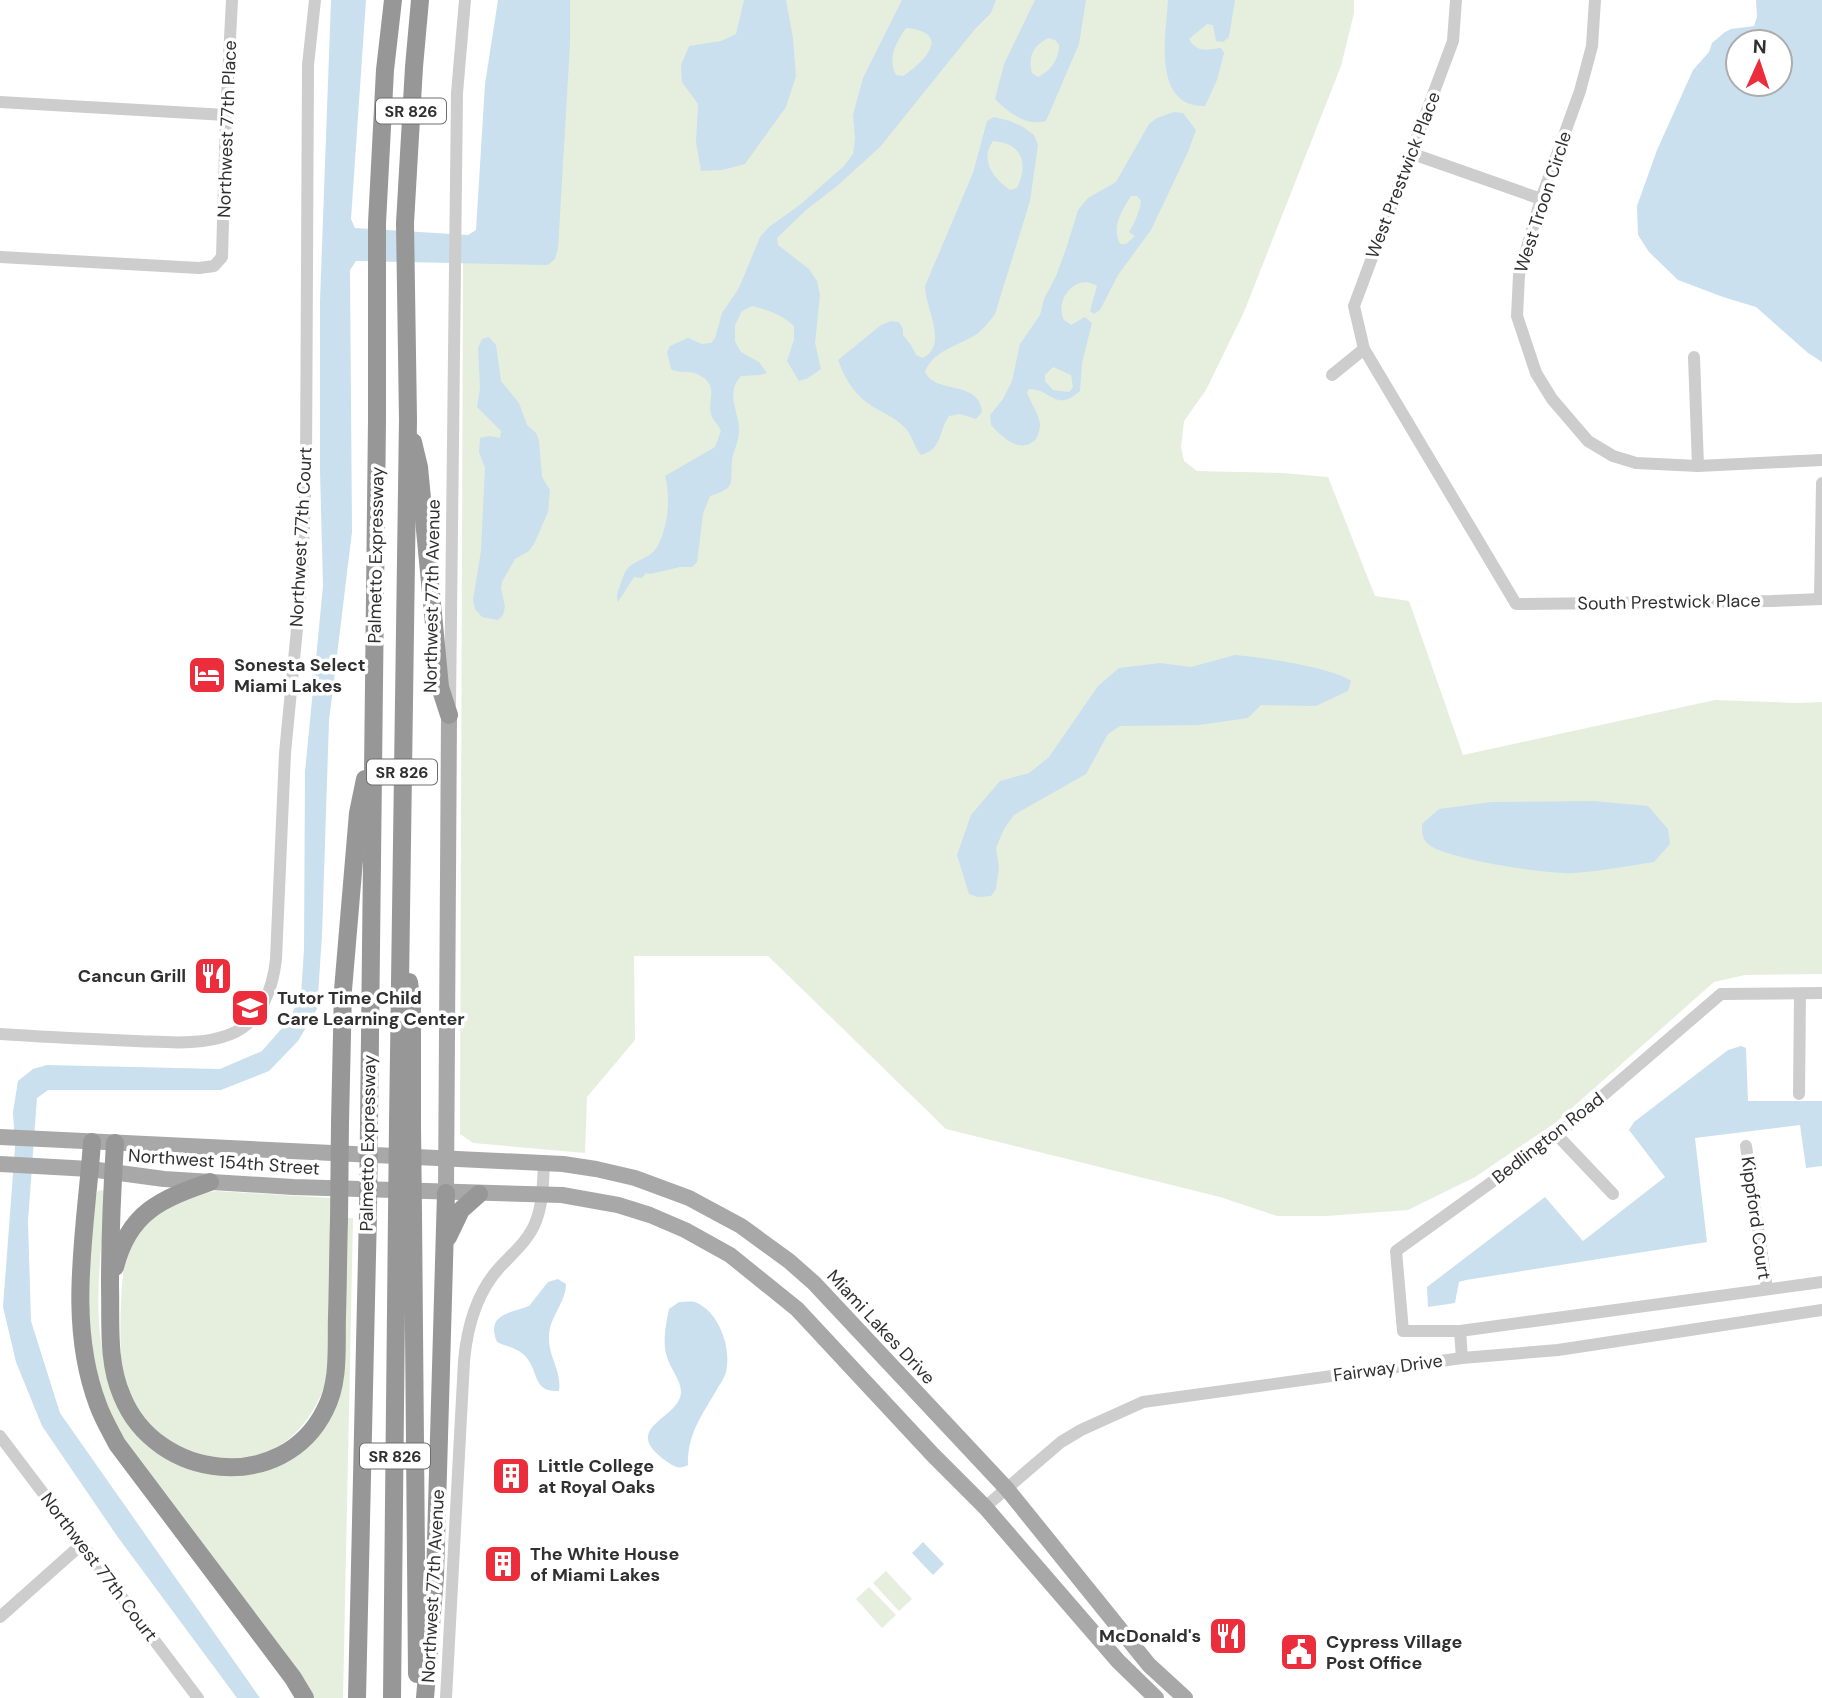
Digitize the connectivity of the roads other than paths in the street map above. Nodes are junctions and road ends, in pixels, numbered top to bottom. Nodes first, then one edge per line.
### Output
1 (232, 0) edge
2 (315, 0) edge
3 (393, 0) edge
4 (420, 0) edge
5 (465, 0) edge
6 (1456, 0) edge
7 (1595, 0) edge
8 (0, 102) edge
9 (226, 115) junction
10 (1413, 154) junction
11 (1541, 199) junction
12 (0, 257) edge
13 (1364, 349) junction
14 (1694, 357) dead end
15 (1332, 376) dead end
16 (408, 419) junction
17 (1822, 460) edge
18 (1698, 466) junction
19 (1822, 484) edge
20 (1821, 599) edge
21 (1516, 604) joint
22 (449, 715) junction
23 (373, 737) junction
24 (1822, 993) edge
25 (1800, 994) junction
26 (0, 1034) edge
27 (1799, 1094) dead end
28 (1557, 1135) junction
29 (2, 1137) edge
30 (92, 1142) junction
31 (115, 1143) junction
32 (1746, 1146) dead end
33 (445, 1158) junction
34 (544, 1163) junction
35 (1, 1164) edge
36 (90, 1169) junction
37 (113, 1173) junction
38 (210, 1182) junction
39 (446, 1193) junction
40 (542, 1193) junction
41 (479, 1194) junction
42 (1613, 1194) dead end
43 (405, 1214) junction
44 (445, 1243) junction
45 (1822, 1282) edge
46 (110, 1284) junction
47 (1767, 1289) junction
48 (1822, 1310) edge
49 (1460, 1332) junction
50 (1462, 1358) junction
51 (0, 1436) edge
52 (1007, 1489) junction
53 (985, 1507) junction
54 (82, 1544) junction
55 (0, 1618) edge
56 (358, 1642) junction
57 (198, 1698) edge
58 (305, 1698) edge
59 (357, 1698) edge
60 (368, 1698) edge
61 (392, 1698) edge
62 (417, 1698) edge
63 (425, 1698) edge
64 (446, 1698) edge
65 (1156, 1698) edge
66 (1185, 1698) edge

1 - 9 street, Northwest 77th Place
2 - 26 street, Northwest 77th Court
3 - 23 highway, Palmetto Expressway / SR 826
4 - 16 highway, Palmetto Expressway / SR 826
5 - 22 street, Northwest 77th Avenue
6 - 10 street, West Prestwick Place
7 - 11 street, West Troon Circle
8 - 9 street
9 - 12 street, Northwest 77th Place
10 - 11 street
10 - 13 street, West Prestwick Place
11 - 18 street, West Troon Circle
13 - 15 street
13 - 21 street, West Prestwick Place
14 - 18 street
16 - 22 highway
16 - 43 highway, Palmetto Expressway / SR 826, bridge
17 - 18 street, West Troon Circle
19 - 20 street
20 - 21 street, South Prestwick Place
22 - 33 main road, Northwest 77th Avenue
23 - 46 highway, bridge
23 - 56 highway, Palmetto Expressway / SR 826, bridge
24 - 25 street, Bedlington Road
25 - 27 street
25 - 28 street, Bedlington Road
28 - 42 street
28 - 49 street, Bedlington Road
29 - 30 main road, Northwest 154th Street
30 - 31 main road, Northwest 154th Street
30 - 36 highway
31 - 33 main road, Northwest 154th Street
31 - 37 highway
32 - 47 street, Kippford Court
33 - 34 main road, Miami Lakes Drive
33 - 39 main road, Northwest 77th Avenue
34 - 40 street, Northwest 77th Avenue
34 - 52 main road, Miami Lakes Drive
35 - 36 main road, Northwest 154th Street
36 - 37 main road, Northwest 154th Street
36 - 58 highway
37 - 38 main road, Northwest 154th Street
37 - 46 highway
38 - 39 main road, Northwest 154th Street
38 - 46 highway
39 - 41 main road
39 - 44 highway
40 - 41 main road
40 - 53 main road
40 - 64 street, Northwest 77th Avenue
41 - 44 highway
43 - 61 highway, Palmetto Expressway / SR 826
43 - 62 highway
44 - 63 highway
45 - 47 street, Bedlington Road
47 - 49 street, Bedlington Road
48 - 50 street, Fairway Drive
49 - 50 street
50 - 52 street, Fairway Drive
51 - 54 street, Northwest 77th Court
52 - 53 street, Fairway Drive
52 - 66 main road, Miami Lakes Drive
53 - 65 main road
54 - 55 street
54 - 57 street, Northwest 77th Court
56 - 59 highway, Palmetto Expressway / SR 826
56 - 60 highway

